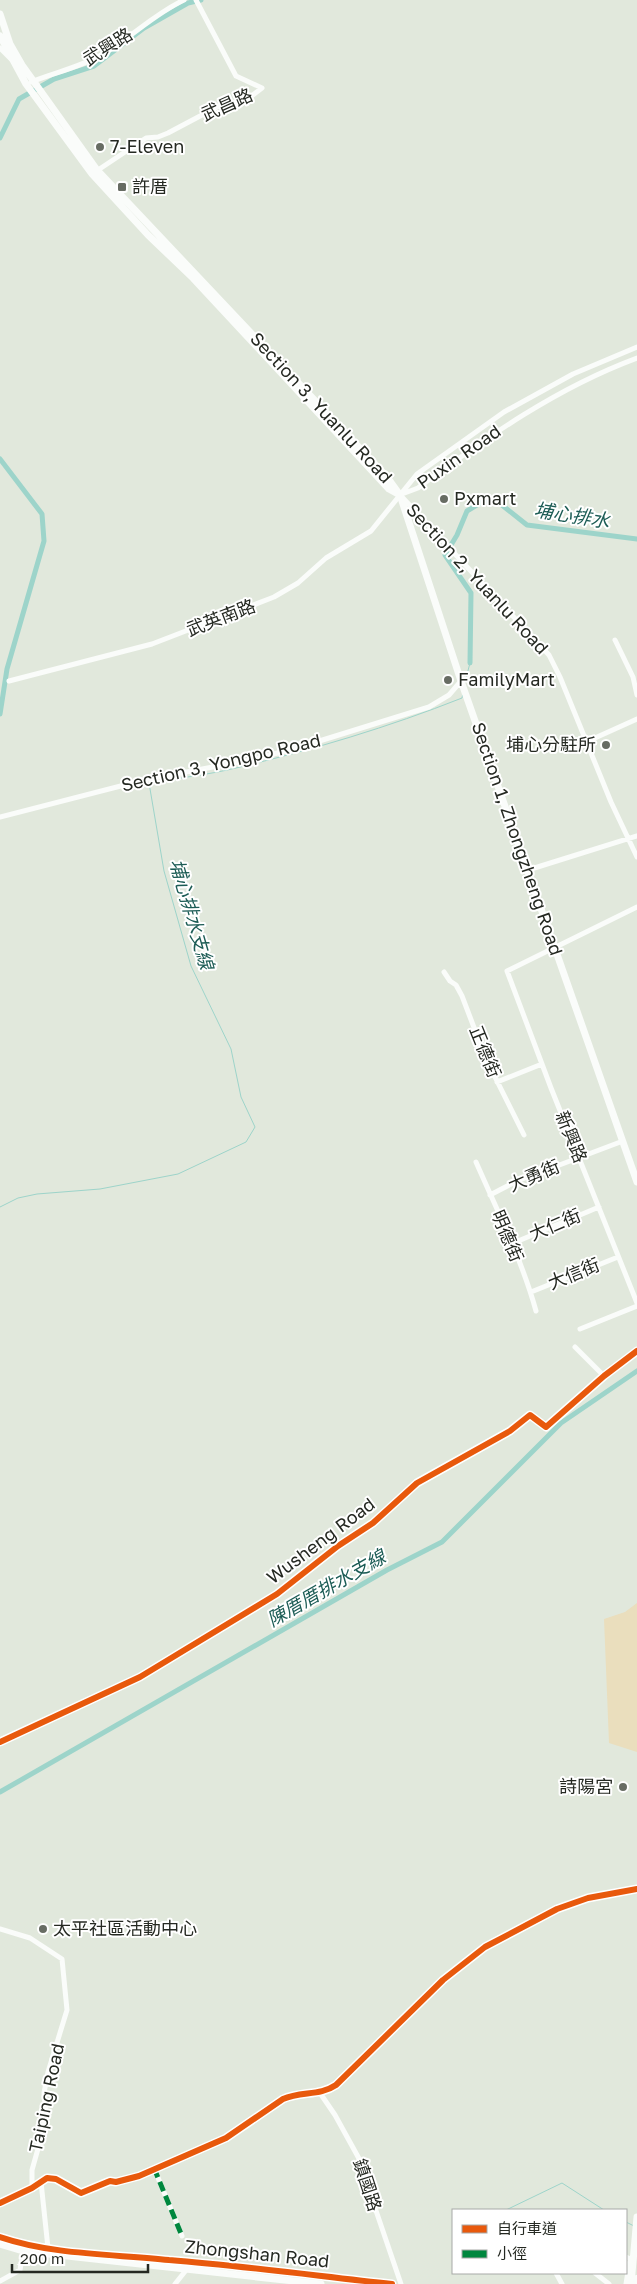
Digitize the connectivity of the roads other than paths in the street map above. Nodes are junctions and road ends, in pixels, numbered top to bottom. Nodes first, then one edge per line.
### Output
1 (184, 0) edge
2 (196, 0) edge
3 (0, 14) edge
4 (0, 36) edge
5 (0, 48) edge
6 (15, 59) junction
7 (34, 81) junction
8 (26, 84) junction
9 (95, 172) junction
10 (637, 347) edge
11 (637, 358) edge
12 (400, 495) junction
13 (615, 640) dead end
14 (9, 681) dead end
15 (461, 681) junction
16 (637, 694) edge
17 (637, 719) edge
18 (586, 742) junction
19 (0, 817) edge
20 (637, 836) edge
21 (627, 839) junction
22 (637, 857) edge
23 (528, 870) junction
24 (637, 907) edge
25 (555, 948) junction
26 (444, 972) dead end
27 (542, 1064) junction
28 (497, 1082) junction
29 (524, 1135) dead end
30 (622, 1141) junction
31 (579, 1158) junction
32 (476, 1162) dead end
33 (637, 1182) edge
34 (490, 1195) junction
35 (599, 1207) junction
36 (511, 1244) junction
37 (618, 1257) junction
38 (530, 1292) junction
39 (637, 1304) edge
40 (536, 1311) dead end
41 (580, 1329) dead end
42 (575, 1347) dead end
43 (637, 1351) edge
44 (604, 1376) junction
45 (0, 1742) edge
46 (637, 1888) edge
47 (0, 1929) edge
48 (320, 2093) junction
49 (154, 2168) junction
50 (41, 2182) junction
51 (32, 2188) junction
52 (0, 2203) edge
53 (637, 2217) edge
54 (182, 2236) dead end
55 (0, 2237) edge
56 (0, 2244) edge
57 (48, 2248) junction
58 (23, 2251) junction
59 (627, 2258) edge
60 (187, 2268) junction
61 (597, 2274) edge
62 (637, 2279) edge
63 (0, 2281) edge
64 (175, 2284) edge
65 (321, 2284) edge
66 (392, 2284) edge
67 (401, 2284) edge
68 (609, 2284) edge
69 (626, 2284) edge
70 (631, 2284) edge
71 (636, 2284) edge

1 - 7 street, 武興路
2 - 9 street, 武昌路
3 - 6 main road
4 - 6 main road
5 - 6 street
6 - 7 main road, Section 3, Yuanlu Road
6 - 8 main road, Section 3, Yuanlu Road
7 - 8 street, 武興路
7 - 9 main road, Section 3, Yuanlu Road
8 - 9 main road, Section 3, Yuanlu Road
9 - 12 main road, Section 3, Yuanlu Road
10 - 12 street, Puxin Road
11 - 12 street, Puxin Road
12 - 14 street, 武英南路
12 - 15 main road, Section 1, Zhongzheng Road
12 - 18 street, Section 2, Yuanlu Road
13 - 16 street
15 - 19 street, Section 3, Yongpo Road
15 - 23 main road, Section 1, Zhongzheng Road
17 - 18 street
18 - 21 street, Section 2, Yuanlu Road
20 - 21 street
21 - 22 street, Section 2, Yuanlu Road
21 - 23 street
23 - 25 main road, Section 1, Zhongzheng Road
24 - 25 street
25 - 27 street, 新興路
25 - 30 main road, Section 1, Zhongzheng Road
26 - 28 street, 正德街
27 - 28 street
27 - 31 street, 新興路
28 - 29 street, 正德街
30 - 31 street, 大勇街
30 - 33 main road, Section 1, Zhongzheng Road
31 - 34 street, 大勇街
31 - 35 street, 新興路
32 - 34 street, 明德街
34 - 36 street, 明德街
35 - 36 street, 大仁街
35 - 37 street, 新興路
36 - 38 street, 明德街
37 - 38 street, 大信街
37 - 39 street, 新興路
38 - 40 street, 明德街
39 - 41 street
42 - 44 street
43 - 44 street, Wusheng Road
44 - 45 street, Wusheng Road
46 - 48 street
47 - 51 street, Taiping Road
48 - 49 street
48 - 67 street, 鎮國路
49 - 50 street
49 - 54 street
50 - 51 street
50 - 57 street
51 - 52 street
53 - 70 main road
55 - 57 main road, Zhongshan Road
56 - 58 main road, Zhongshan Road
57 - 66 main road, Zhongshan Road
58 - 60 main road, Zhongshan Road
58 - 63 street
59 - 69 street
60 - 64 street
60 - 65 main road, Zhongshan Road
61 - 68 street
62 - 71 highway

